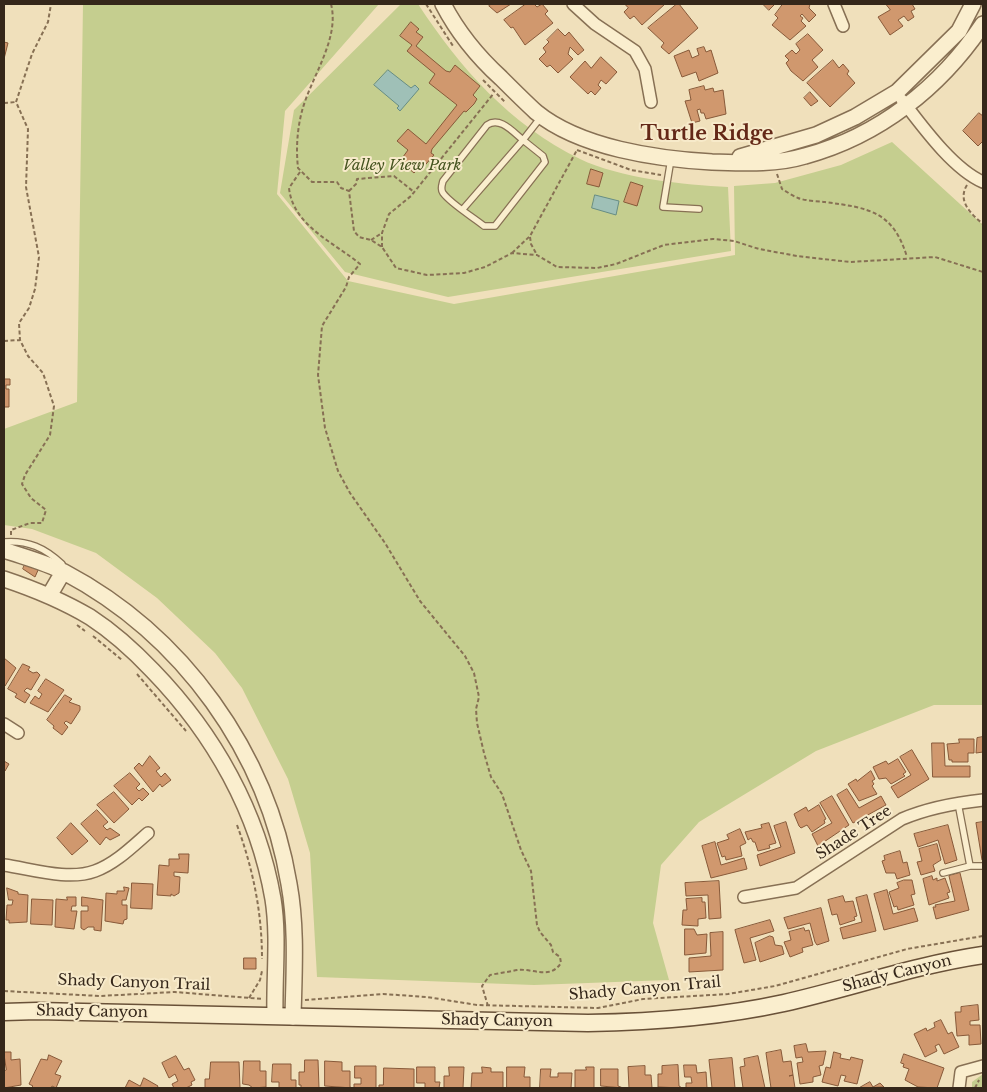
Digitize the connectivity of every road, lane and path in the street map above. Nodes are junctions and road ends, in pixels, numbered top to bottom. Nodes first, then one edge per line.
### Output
1 (51, 4) edge
2 (443, 4) edge
3 (573, 4) edge
4 (834, 4) edge
5 (973, 4) edge
6 (983, 24) edge
7 (843, 26) dead end
8 (896, 92) junction
9 (494, 93) dead end
10 (16, 102) junction
11 (651, 102) dead end
12 (4, 103) edge
13 (907, 106) junction
14 (542, 116) junction
15 (523, 140) junction
16 (577, 150) dead end
17 (671, 159) junction
18 (719, 162) junction
19 (774, 163) junction
20 (300, 172) dead end
21 (972, 177) junction
22 (983, 182) edge
23 (349, 191) dead end
24 (414, 192) junction
25 (463, 209) junction
26 (699, 209) dead end
27 (983, 224) edge
28 (382, 233) junction
29 (530, 236) junction
30 (371, 240) dead end
31 (734, 241) dead end
32 (382, 247) dead end
33 (512, 253) dead end
34 (537, 255) dead end
35 (907, 257) junction
36 (983, 272) edge
37 (20, 340) junction
38 (4, 341) edge
39 (11, 530) dead end
40 (4, 542) edge
41 (4, 550) edge
42 (63, 572) junction
43 (4, 579) edge
44 (49, 596) junction
45 (74, 624) dead end
46 (126, 663) dead end
47 (131, 668) dead end
48 (4, 724) edge
49 (18, 733) dead end
50 (191, 738) dead end
51 (983, 800) edge
52 (958, 803) junction
53 (235, 817) dead end
54 (148, 833) dead end
55 (4, 865) edge
56 (970, 866) junction
57 (983, 866) edge
58 (943, 873) dead end
59 (744, 897) dead end
60 (983, 936) edge
61 (983, 955) edge
62 (262, 960) dead end
63 (262, 969) dead end
64 (4, 991) edge
65 (249, 998) junction
66 (264, 999) dead end
67 (302, 1000) dead end
68 (488, 1006) junction
69 (4, 1012) edge
70 (274, 1016) junction
71 (293, 1017) junction
72 (983, 1066) edge
73 (983, 1078) edge
74 (959, 1088) edge
75 (975, 1088) edge

1 - 10 path
2 - 14 street
3 - 11 street
4 - 7 street
5 - 8 street
6 - 13 street
8 - 13 street
8 - 18 street
9 - 24 path
10 - 12 path
10 - 37 path
13 - 19 street
13 - 21 street
14 - 15 lane
14 - 17 street
15 - 25 lane
15 - 25 lane
15 - 25 lane
16 - 29 path
17 - 18 street
17 - 26 lane
18 - 19 street
19 - 35 path
20 - 68 path
21 - 22 street
21 - 27 path
23 - 24 path
24 - 28 path
28 - 30 path
28 - 32 path
29 - 33 path
29 - 34 path
31 - 35 path
35 - 36 path
37 - 38 path
37 - 39 path
40 - 42 lane
41 - 42 street
42 - 44 street
42 - 71 street
43 - 44 street
44 - 70 street
45 - 46 path
47 - 50 path
48 - 49 street
51 - 52 street, Shade Tree
52 - 56 lane
52 - 59 street, Shade Tree
53 - 62 path
54 - 55 street
56 - 57 lane
56 - 58 lane
60 - 68 path, Shady Canyon Trail
61 - 71 main road, Shady Canyon
63 - 65 path
64 - 65 path, Shady Canyon Trail
65 - 66 path, Shady Canyon Trail
67 - 68 path, Shady Canyon Trail
69 - 70 main road, Shady Canyon
70 - 71 main road, Shady Canyon
72 - 74 street
73 - 75 path

